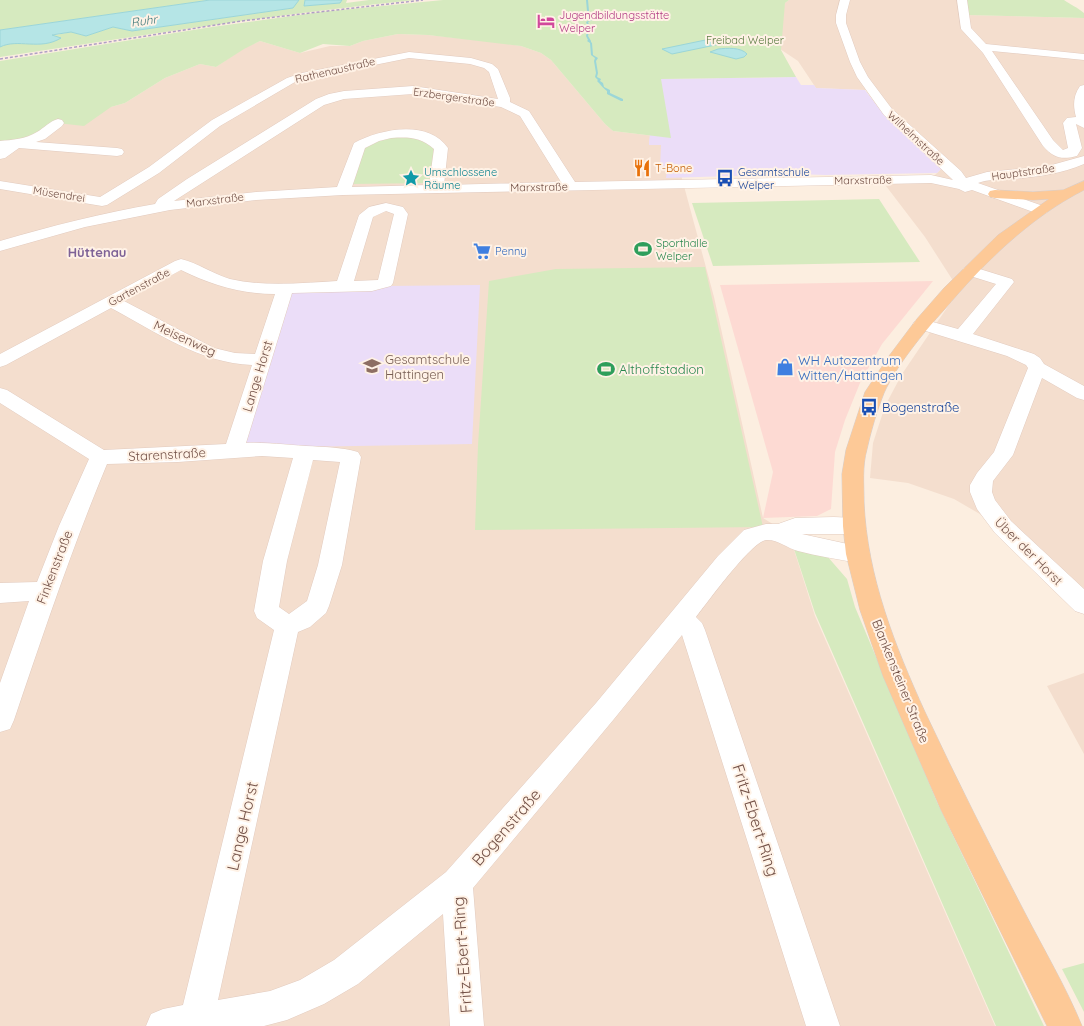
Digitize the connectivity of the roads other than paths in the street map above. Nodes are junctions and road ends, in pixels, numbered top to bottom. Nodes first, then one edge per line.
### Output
1 (845, 0) edge
2 (962, 0) edge
3 (983, 47) junction
4 (1084, 57) edge
5 (1084, 88) edge
6 (504, 104) junction
7 (1084, 122) edge
8 (58, 123) dead end
9 (16, 144) junction
10 (0, 145) edge
11 (117, 152) dead end
12 (0, 155) edge
13 (1084, 159) edge
14 (0, 185) edge
15 (1084, 185) edge
16 (570, 186) junction
17 (963, 186) junction
18 (436, 189) junction
19 (389, 190) junction
20 (343, 191) junction
21 (995, 194) junction
22 (1066, 194) junction
23 (102, 202) junction
24 (162, 207) junction
25 (386, 207) junction
26 (1036, 213) junction
27 (106, 218) junction
28 (0, 246) edge
29 (970, 271) junction
30 (344, 286) junction
31 (286, 289) junction
32 (112, 302) junction
33 (922, 324) junction
34 (962, 337) junction
35 (262, 360) junction
36 (0, 361) edge
37 (1037, 368) junction
38 (0, 394) edge
39 (1084, 394) edge
40 (234, 450) junction
41 (305, 453) junction
42 (100, 457) junction
43 (854, 526) junction
44 (780, 533) junction
45 (858, 554) junction
46 (44, 591) junction
47 (0, 593) edge
48 (1084, 604) edge
49 (681, 618) junction
50 (287, 626) junction
51 (0, 720) edge
52 (457, 883) junction
53 (196, 1023) edge
54 (163, 1026) edge
55 (467, 1026) edge
56 (823, 1026) edge
57 (1066, 1026) edge

1 - 17 street, Wilhelmstraße
2 - 3 street
3 - 4 street
3 - 7 street
5 - 7 street
6 - 16 street, Erzbergerstraße
6 - 23 street, Rathenaustraße
6 - 24 street, Erzbergerstraße
8 - 9 street
9 - 10 street
9 - 11 street
9 - 12 street
13 - 17 street, Hauptstraße
14 - 23 street, Müsendrei
15 - 22 main road, Blankensteiner Straße
16 - 17 street, Marxstraße
16 - 18 street, Marxstraße
17 - 21 street, Marxstraße
17 - 26 street, Marxstraße
18 - 19 street, Marxstraße
18 - 20 street
19 - 20 street, Marxstraße
19 - 25 street
20 - 24 street, Marxstraße
21 - 22 main road
21 - 26 street, Marxstraße
22 - 26 main road, Blankensteiner Straße
23 - 27 street, Müsendrei
24 - 27 street, Marxstraße
25 - 30 street
25 - 30 street
26 - 29 main road, Blankensteiner Straße
27 - 28 street, Marxstraße
29 - 33 main road, Blankensteiner Straße
29 - 34 street
30 - 31 street
31 - 32 street, Gartenstraße
31 - 35 street, Lange Horst
32 - 35 street, Meisenweg
32 - 36 street, Gartenstraße
33 - 34 street
33 - 43 main road, Blankensteiner Straße
34 - 37 street
35 - 40 street, Lange Horst
37 - 39 street
37 - 48 street, Über der Horst
38 - 42 street
40 - 41 street
40 - 42 street, Starenstraße
41 - 50 street
41 - 50 street
42 - 46 street, Finkenstraße
43 - 44 street, Bogenstraße
43 - 45 main road, Blankensteiner Straße
44 - 45 street, Bogenstraße
44 - 49 street, Bogenstraße
45 - 57 main road, Blankensteiner Straße
46 - 47 street
46 - 51 street, Finkenstraße
49 - 52 street, Bogenstraße
49 - 56 street, Fritz-Ebert-Ring
50 - 53 street, Lange Horst
52 - 53 street, Bogenstraße
52 - 55 street, Fritz-Ebert-Ring
53 - 54 street, Bogenstraße

